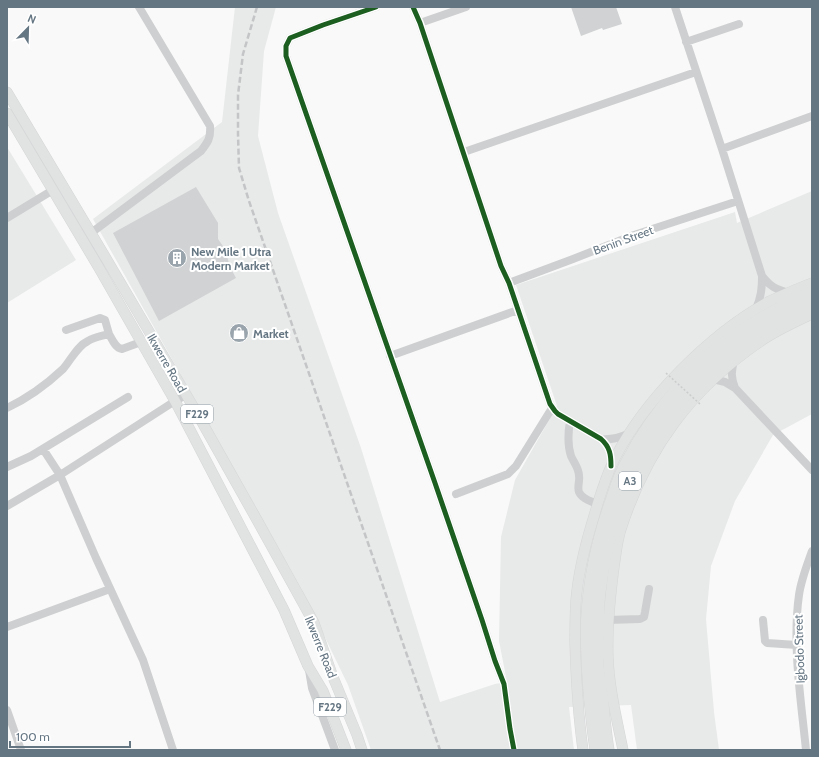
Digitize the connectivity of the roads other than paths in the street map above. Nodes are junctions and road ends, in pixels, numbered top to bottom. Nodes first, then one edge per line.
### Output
1 (139, 7) edge
2 (376, 7) edge
3 (413, 7) edge
4 (466, 7) edge
5 (675, 7) edge
6 (420, 23) junction
7 (739, 24) dead end
8 (686, 42) junction
9 (696, 72) junction
10 (7, 92) edge
11 (7, 113) edge
12 (812, 116) edge
13 (722, 149) junction
14 (464, 152) junction
15 (53, 190) junction
16 (738, 201) junction
17 (7, 218) edge
18 (91, 233) junction
19 (762, 276) junction
20 (508, 283) junction
21 (807, 296) edge
22 (756, 309) junction
23 (518, 310) junction
24 (66, 330) dead end
25 (109, 334) junction
26 (141, 342) junction
27 (390, 356) junction
28 (734, 361) junction
29 (713, 379) junction
30 (735, 388) junction
31 (186, 395) junction
32 (128, 397) dead end
33 (175, 401) junction
34 (7, 408) edge
35 (552, 408) junction
36 (570, 421) junction
37 (628, 434) junction
38 (601, 439) junction
39 (43, 449) junction
40 (611, 466) junction
41 (7, 467) edge
42 (812, 470) edge
43 (60, 475) junction
44 (456, 494) dead end
45 (597, 504) junction
46 (7, 506) edge
47 (812, 551) edge
48 (110, 589) junction
49 (649, 589) dead end
50 (608, 620) junction
51 (763, 620) dead end
52 (7, 627) edge
53 (797, 645) junction
54 (308, 666) junction
55 (7, 710) edge
56 (357, 735) junction
57 (600, 737) junction
58 (343, 740) junction
59 (21, 750) edge
60 (173, 750) edge
61 (335, 750) edge
62 (346, 750) edge
63 (362, 750) edge
64 (514, 750) edge
65 (584, 750) edge
66 (596, 750) edge
67 (608, 750) edge
68 (622, 750) edge
69 (806, 750) edge

1 - 18 street
2 - 27 street
3 - 6 street
4 - 6 street
5 - 8 street
6 - 14 street
7 - 8 street
8 - 9 street
9 - 13 street
9 - 14 street
10 - 18 main road, Ikwerre Road / F229
11 - 15 main road, Ikwerre Road / F229
12 - 13 street
13 - 16 street
14 - 20 street
15 - 17 street
15 - 26 main road, Ikwerre Road / F229
16 - 19 street
16 - 20 street, Benin Street
18 - 31 main road, Ikwerre Road / F229
19 - 21 street
19 - 22 street
20 - 23 street
21 - 22 main road
21 - 28 main road
21 - 57 highway, A3
22 - 37 main road
23 - 27 street
23 - 35 street
24 - 25 street
25 - 26 street
25 - 34 street
26 - 33 main road, Ikwerre Road / F229
27 - 64 street
28 - 29 main road
28 - 30 street
29 - 30 street
29 - 50 main road
30 - 42 street
31 - 33 street
31 - 56 main road, Ikwerre Road / F229
32 - 39 street
33 - 43 street
33 - 54 main road, Ikwerre Road / F229
35 - 36 street
35 - 44 street
36 - 38 street
36 - 45 street
37 - 38 street
37 - 40 main road
38 - 40 street
39 - 41 street
39 - 43 street
40 - 45 main road
43 - 46 street
43 - 48 street
45 - 65 main road
47 - 53 street, Igbodo Street
48 - 52 street
48 - 60 street
49 - 50 street
50 - 68 main road
51 - 53 street
53 - 69 street, Igbodo Street
54 - 58 main road, F229
54 - 61 street, Ikwerre Road
55 - 59 street
56 - 58 main road
56 - 63 main road, Ikwerre Road / F229
57 - 66 highway, A3
57 - 67 highway, A3
58 - 62 main road, F229

